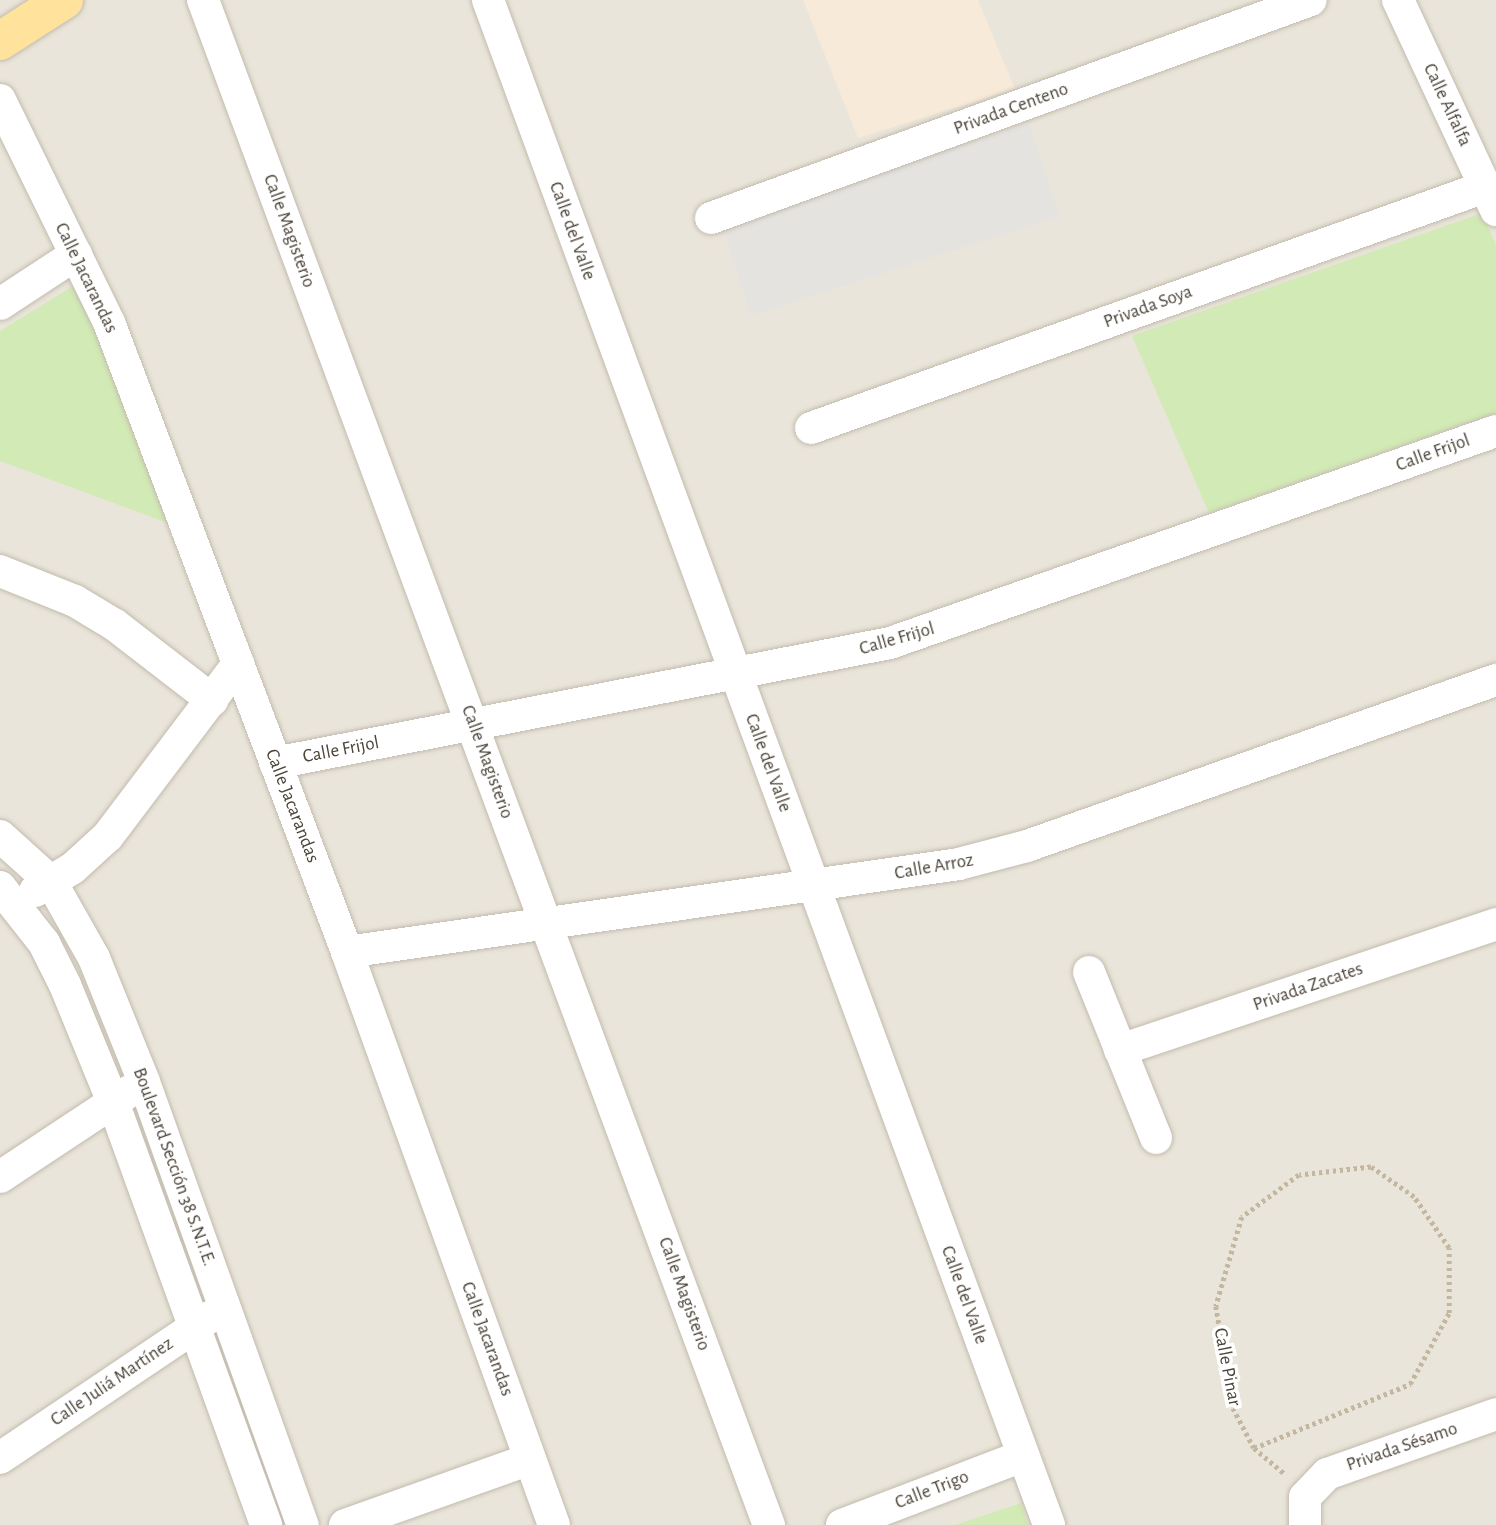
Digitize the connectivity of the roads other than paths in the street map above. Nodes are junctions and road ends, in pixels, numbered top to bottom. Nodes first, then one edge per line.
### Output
1 (64, 0) edge
2 (202, 0) edge
3 (488, 0) edge
4 (1311, 0) edge
5 (1398, 0) edge
6 (0, 41) edge
7 (0, 100) edge
8 (1491, 199) edge
9 (711, 218) dead end
10 (76, 254) junction
11 (0, 304) edge
12 (811, 428) dead end
13 (1496, 430) edge
14 (0, 571) edge
15 (238, 664) junction
16 (735, 675) junction
17 (1496, 680) edge
18 (212, 699) junction
19 (473, 725) junction
20 (275, 763) junction
21 (0, 836) edge
22 (51, 882) junction
23 (813, 886) junction
24 (5, 900) edge
25 (547, 924) junction
26 (1496, 924) edge
27 (346, 952) junction
28 (1089, 972) dead end
29 (1120, 1050) junction
30 (144, 1082) junction
31 (113, 1102) junction
32 (1156, 1138) dead end
33 (0, 1177) edge
34 (225, 1306) junction
35 (193, 1327) junction
36 (1496, 1414) edge
37 (1023, 1455) junction
38 (0, 1458) edge
39 (530, 1459) junction
40 (265, 1525) edge
41 (303, 1525) edge
42 (345, 1525) edge
43 (554, 1525) edge
44 (769, 1525) edge
45 (842, 1525) edge
46 (1049, 1525) edge
47 (1305, 1525) edge

1 - 6 main road
2 - 19 street, Calle Magisterio
3 - 16 street, Calle del Valle
4 - 9 street, Privada Centeno
5 - 8 street, Calle Alfalfa
7 - 10 street, Calle Jacarandas
8 - 12 street, Privada Soya
10 - 11 street
10 - 15 street, Calle Jacarandas
13 - 16 street, Calle Frijol
14 - 18 street
15 - 18 street
15 - 20 street, Calle Jacarandas
16 - 19 street, Calle Frijol
16 - 23 street, Calle del Valle
17 - 23 street, Calle Arroz
18 - 22 street
19 - 20 street, Calle Frijol
19 - 25 street, Calle Magisterio
20 - 27 street, Calle Jacarandas
21 - 22 street, Boulevard Sección 38 S.N.T.E.
22 - 24 street
22 - 30 street, Boulevard Sección 38 S.N.T.E.
23 - 25 street, Calle Arroz
23 - 37 street, Calle del Valle
24 - 31 street, Boulevard Sección 38 S.N.T.E.
25 - 27 street, Calle Arroz
25 - 44 street, Calle Magisterio
26 - 29 street, Privada Zacates
27 - 39 street, Calle Jacarandas
28 - 29 street
29 - 32 street
30 - 31 street
30 - 34 street, Boulevard Sección 38 S.N.T.E.
31 - 33 street
31 - 35 street, Boulevard Sección 38 S.N.T.E.
34 - 35 street, Calle Juliá Martínez
34 - 41 street, Boulevard Sección 38 S.N.T.E.
35 - 38 street, Calle Juliá Martínez
35 - 40 street, Boulevard Sección 38 S.N.T.E.
36 - 47 street, Privada Sésamo
37 - 45 street, Calle Trigo
37 - 46 street, Calle del Valle
39 - 42 street
39 - 43 street, Calle Jacarandas

